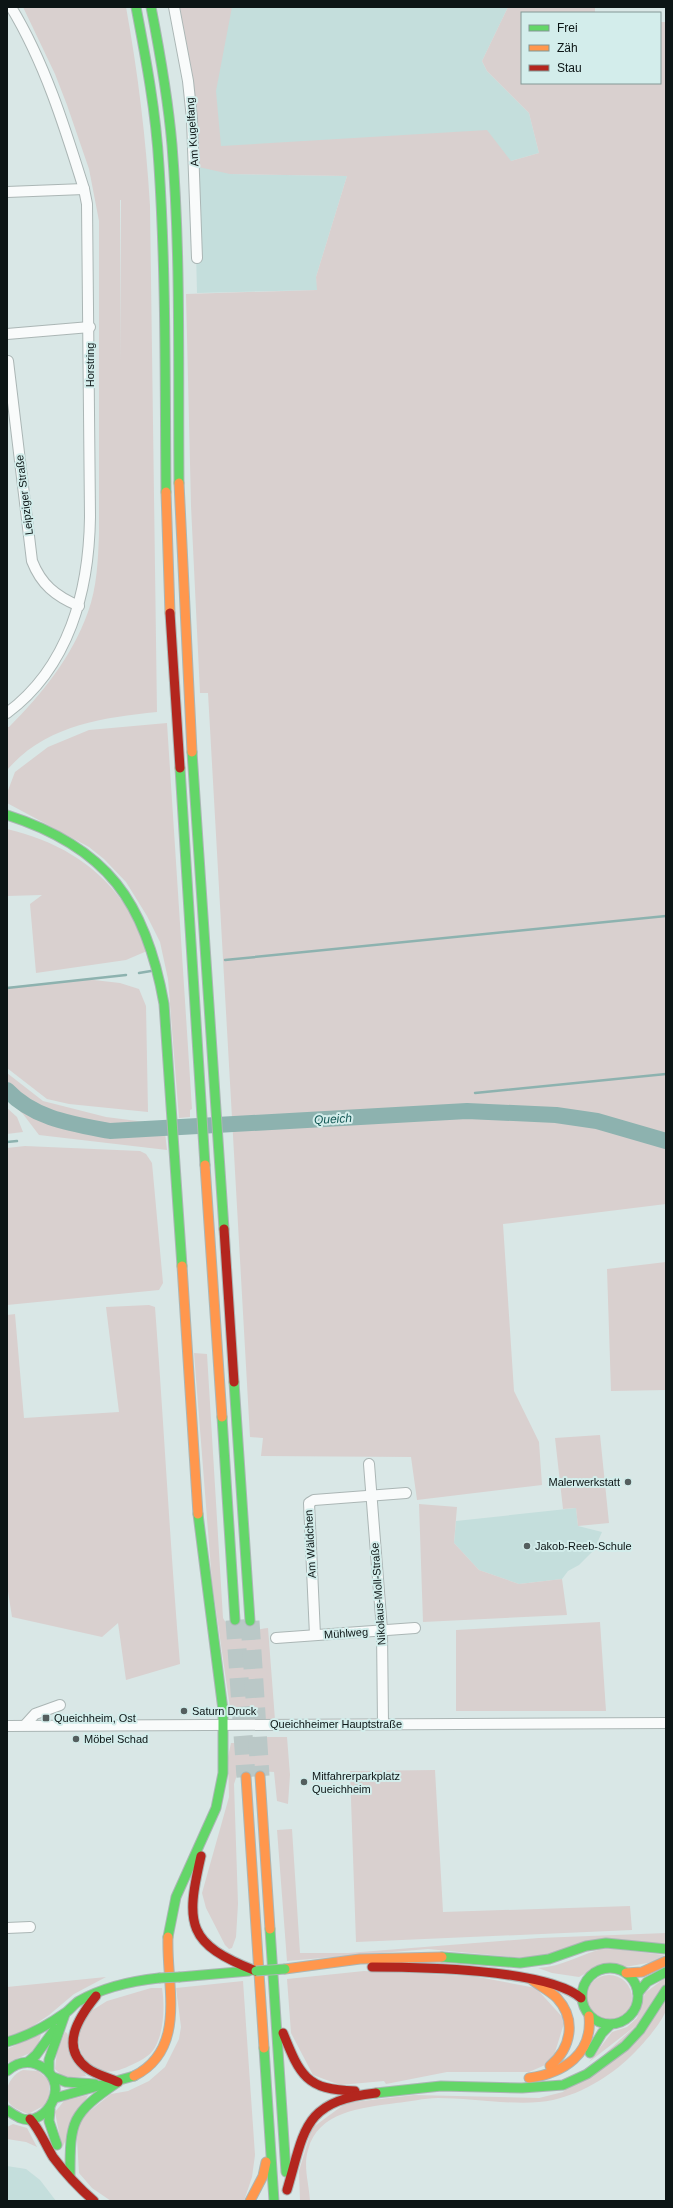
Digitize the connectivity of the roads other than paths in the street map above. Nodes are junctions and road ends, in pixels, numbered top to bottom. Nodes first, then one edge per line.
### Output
1 (136, 7) edge
2 (151, 7) edge
3 (174, 7) edge
4 (11, 14) edge
5 (84, 189) junction
6 (7, 192) edge
7 (197, 258) dead end
8 (90, 327) junction
9 (7, 334) edge
10 (8, 362) edge
11 (79, 606) junction
12 (7, 713) edge
13 (7, 815) edge
14 (369, 1464) dead end
15 (406, 1493) dead end
16 (372, 1496) junction
17 (235, 1620) tunnel mouth
18 (250, 1621) tunnel mouth
19 (416, 1628) dead end
20 (382, 1630) junction
21 (315, 1635) junction
22 (276, 1638) dead end
23 (60, 1705) dead end
24 (666, 1723) edge
25 (383, 1724) junction
26 (25, 1725) junction
27 (223, 1725) junction
28 (7, 1726) edge
29 (260, 1776) tunnel mouth
30 (246, 1777) tunnel mouth
31 (206, 1834) junction
32 (30, 1927) dead end
33 (7, 1928) edge
34 (666, 1949) edge
35 (666, 1961) edge
36 (508, 1963) junction
37 (237, 1968) junction
38 (285, 1969) junction
39 (626, 1972) junction
40 (666, 1972) edge
41 (559, 1977) dead end
42 (588, 1978) junction
43 (532, 1980) junction
44 (576, 1980) dead end
45 (666, 1990) edge
46 (99, 1992) junction
47 (638, 1993) junction
48 (581, 1998) junction
49 (65, 2014) junction
50 (589, 2016) junction
51 (276, 2017) junction
52 (60, 2024) junction
53 (610, 2025) junction
54 (7, 2042) edge
55 (28, 2062) junction
56 (9, 2068) edge
57 (51, 2074) junction
58 (532, 2078) junction
59 (118, 2082) junction
60 (102, 2085) junction
61 (539, 2088) junction
62 (55, 2098) junction
63 (50, 2109) junction
64 (9, 2115) edge
65 (30, 2119) junction
66 (269, 2139) junction
67 (64, 2167) junction
68 (70, 2176) junction
69 (287, 2190) junction
70 (94, 2201) edge
71 (250, 2201) edge
72 (274, 2201) edge
73 (288, 2201) edge

1 - 17 main road
2 - 18 main road
3 - 7 street, Am Kugelfang
4 - 5 street, Horstring
5 - 6 street
5 - 8 street, Horstring
8 - 9 street
8 - 11 street, Horstring
10 - 11 street, Leipziger Straße
11 - 12 street, Horstring
13 - 27 main road
14 - 16 street, Nikolaus-Moll-Straße
15 - 16 street, Am Wäldchen
16 - 20 street, Nikolaus-Moll-Straße
16 - 21 street, Am Wäldchen
19 - 20 street, Mühlweg
20 - 21 street, Mühlweg
20 - 25 street, Nikolaus-Moll-Straße
21 - 22 street, Mühlweg
23 - 26 street
24 - 25 street, Queichheimer Hauptstraße
25 - 27 street, Queichheimer Hauptstraße
26 - 27 street, Queichheimer Hauptstraße
26 - 28 street, Queichheimer Hauptstraße
27 - 31 main road
29 - 51 main road
30 - 66 main road
31 - 37 main road
31 - 59 main road
32 - 33 street
34 - 36 main road
35 - 39 main road
36 - 38 main road
36 - 41 main road
37 - 38 main road, bridge
37 - 46 main road, bridge
38 - 43 main road
39 - 42 main road
39 - 47 main road
40 - 47 main road
42 - 44 main road
42 - 48 main road
43 - 48 main road
43 - 58 main road
45 - 61 main road
46 - 49 main road
46 - 59 main road
47 - 53 main road
48 - 50 main road
49 - 52 main road
49 - 54 main road
50 - 53 main road
50 - 58 main road
51 - 58 main road
51 - 69 main road
52 - 55 main road
52 - 57 main road
53 - 61 main road
55 - 56 main road
55 - 57 main road
57 - 60 main road
57 - 62 main road
59 - 60 main road
59 - 68 main road
60 - 62 main road
61 - 69 main road
62 - 63 main road
63 - 65 main road
63 - 67 main road
64 - 65 main road
65 - 67 main road
66 - 71 main road
66 - 72 main road
67 - 68 main road
68 - 70 main road
69 - 73 main road

